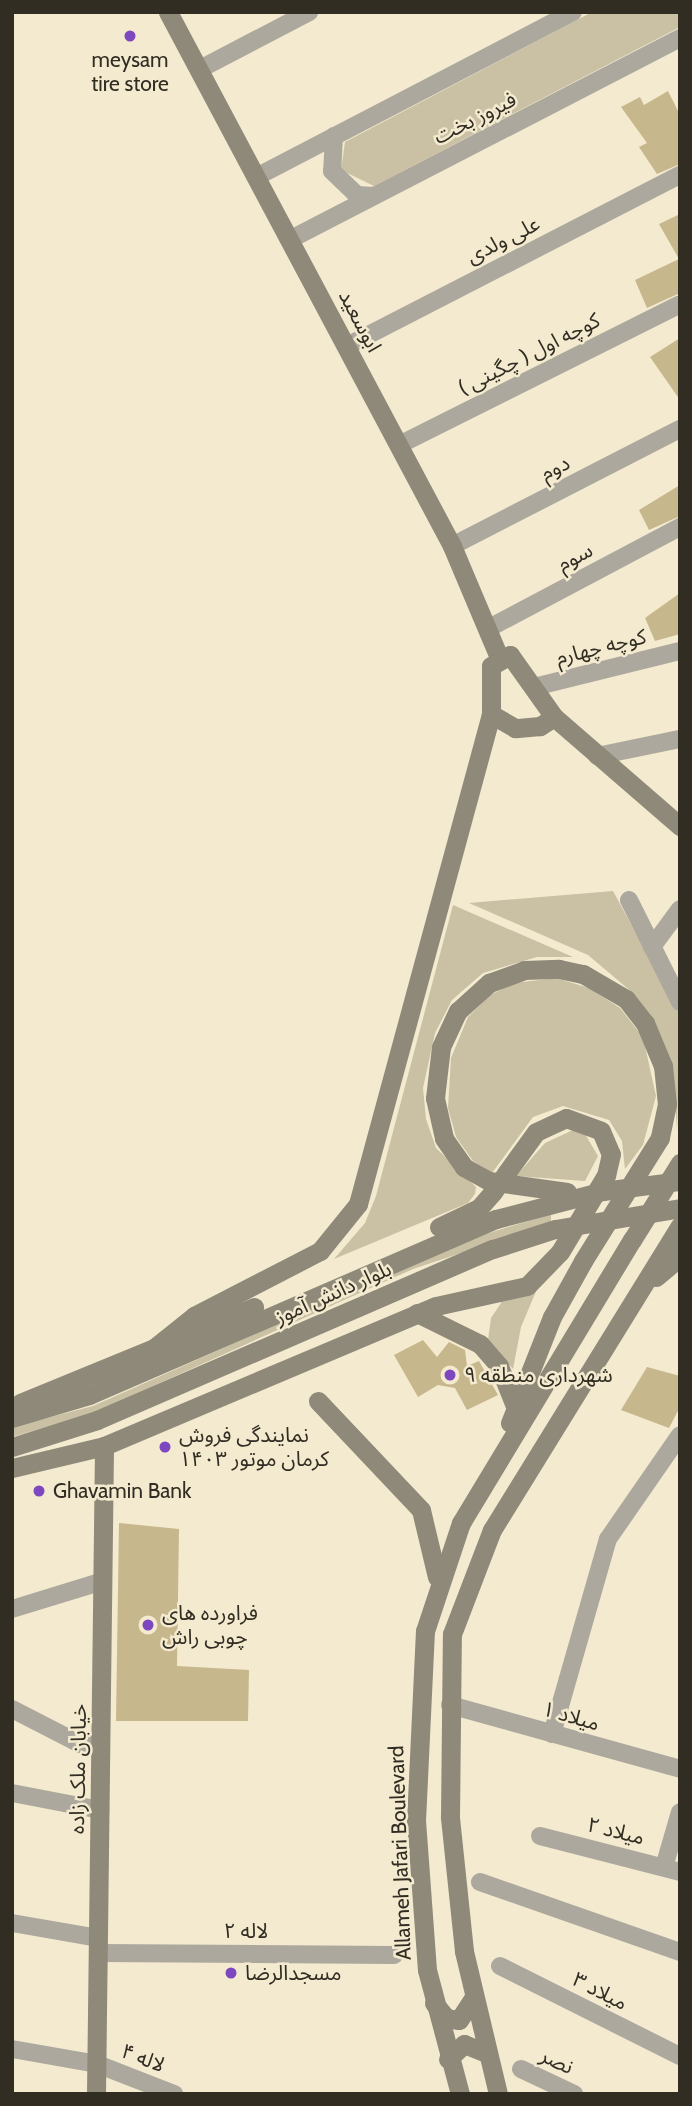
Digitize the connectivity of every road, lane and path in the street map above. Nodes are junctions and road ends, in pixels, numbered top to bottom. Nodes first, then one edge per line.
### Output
1 (167, 12) edge
2 (177, 12) edge
3 (309, 12) edge
4 (573, 12) edge
5 (184, 33) junction
6 (680, 37) edge
7 (202, 68) junction
8 (334, 136) junction
9 (680, 175) edge
10 (258, 176) junction
11 (374, 196) junction
12 (291, 239) junction
13 (680, 304) edge
14 (347, 346) junction
15 (680, 429) edge
16 (399, 445) junction
17 (680, 527) edge
18 (452, 546) junction
19 (491, 627) junction
20 (680, 651) edge
21 (499, 657) junction
22 (534, 687) junction
23 (491, 714) junction
24 (554, 717) junction
25 (680, 739) edge
26 (597, 757) junction
27 (679, 824) edge
28 (629, 901) dead end
29 (680, 909) edge
30 (652, 947) junction
31 (680, 1002) edge
32 (680, 1163) edge
33 (680, 1181) edge
34 (604, 1183) junction
35 (680, 1208) edge
36 (676, 1232) edge
37 (680, 1257) edge
38 (642, 1289) junction
39 (417, 1313) junction
40 (148, 1353) junction
41 (318, 1401) dead end
42 (12, 1406) edge
43 (515, 1406) junction
44 (12, 1418) edge
45 (680, 1435) edge
46 (104, 1446) junction
47 (12, 1447) edge
48 (501, 1453) junction
49 (12, 1468) edge
50 (438, 1580) junction
51 (103, 1581) junction
52 (12, 1609) edge
53 (450, 1705) junction
54 (12, 1709) edge
55 (552, 1734) junction
56 (101, 1745) junction
57 (680, 1769) edge
58 (12, 1793) edge
59 (100, 1810) junction
60 (680, 1812) edge
61 (540, 1836) dead end
62 (672, 1869) edge
63 (480, 1882) dead end
64 (12, 1923) edge
65 (98, 1946) junction
66 (680, 1952) edge
67 (394, 1955) dead end
68 (500, 1966) dead end
69 (474, 1997) junction
70 (434, 2003) junction
71 (12, 2049) edge
72 (486, 2053) junction
73 (680, 2056) edge
74 (448, 2059) junction
75 (97, 2064) junction
76 (521, 2069) dead end
77 (96, 2094) edge
78 (174, 2094) edge
79 (460, 2094) edge
80 (498, 2094) edge
81 (573, 2094) edge

1 - 5 main road, ابوسعید
2 - 5 main road
3 - 7 street
4 - 8 street
5 - 7 main road, ابوسعید
6 - 11 street, فیروز بخت
7 - 10 main road, ابوسعید
8 - 10 street
8 - 11 street
9 - 14 street, علی ولدی
10 - 12 main road, ابوسعید
11 - 12 street, فیروز بخت
12 - 14 main road, ابوسعید
13 - 16 street, کوچه اول ( چگینی )
14 - 16 main road, ابوسعید
15 - 18 street, دوم
16 - 18 main road, ابوسعید
17 - 19 street, سوم
18 - 19 main road, ابوسعید
19 - 21 main road, ابوسعید
20 - 22 street, کوچه چهارم
21 - 22 main road
21 - 23 main road
22 - 24 main road
23 - 24 main road
23 - 40 main road
24 - 26 main road
25 - 26 street
26 - 27 main road
28 - 30 street
29 - 30 street
30 - 31 street
32 - 48 main road, Allameh Jafari Boulevard, bridge
33 - 34 main road, بلوار دانش آموز
34 - 39 main road, bridge
34 - 40 main road, bridge
34 - 43 main road, bridge
34 - 44 main road, بلوار دانش آموز
35 - 47 main road, بلوار دانش آموز
36 - 38 main road
37 - 38 main road
38 - 53 main road
39 - 43 main road
39 - 46 main road
40 - 42 main road
41 - 50 main road
43 - 48 main road
45 - 55 street
46 - 49 main road
46 - 51 main road, خیابان ملک زاده
48 - 50 main road, Allameh Jafari Boulevard
50 - 70 main road, Allameh Jafari Boulevard
51 - 52 street
51 - 56 main road, خیابان ملک زاده
53 - 55 street, میلاد ۱
53 - 69 main road
54 - 56 street
55 - 57 street, میلاد ۱
56 - 59 main road, خیابان ملک زاده
58 - 59 street
59 - 65 main road, خیابان ملک زاده
60 - 62 street
61 - 62 street, میلاد ۲
63 - 66 street
64 - 65 street, لاله ۲
65 - 67 street, لاله ۲
65 - 75 main road, خیابان ملک زاده
68 - 73 street, میلاد ۳
69 - 70 main road
69 - 72 main road
70 - 74 main road, Allameh Jafari Boulevard
71 - 75 street, لاله ۴
72 - 74 main road
72 - 80 main road
74 - 79 main road, Allameh Jafari Boulevard
75 - 77 main road, خیابان ملک زاده
75 - 78 street, لاله ۴
76 - 81 street, نصر

